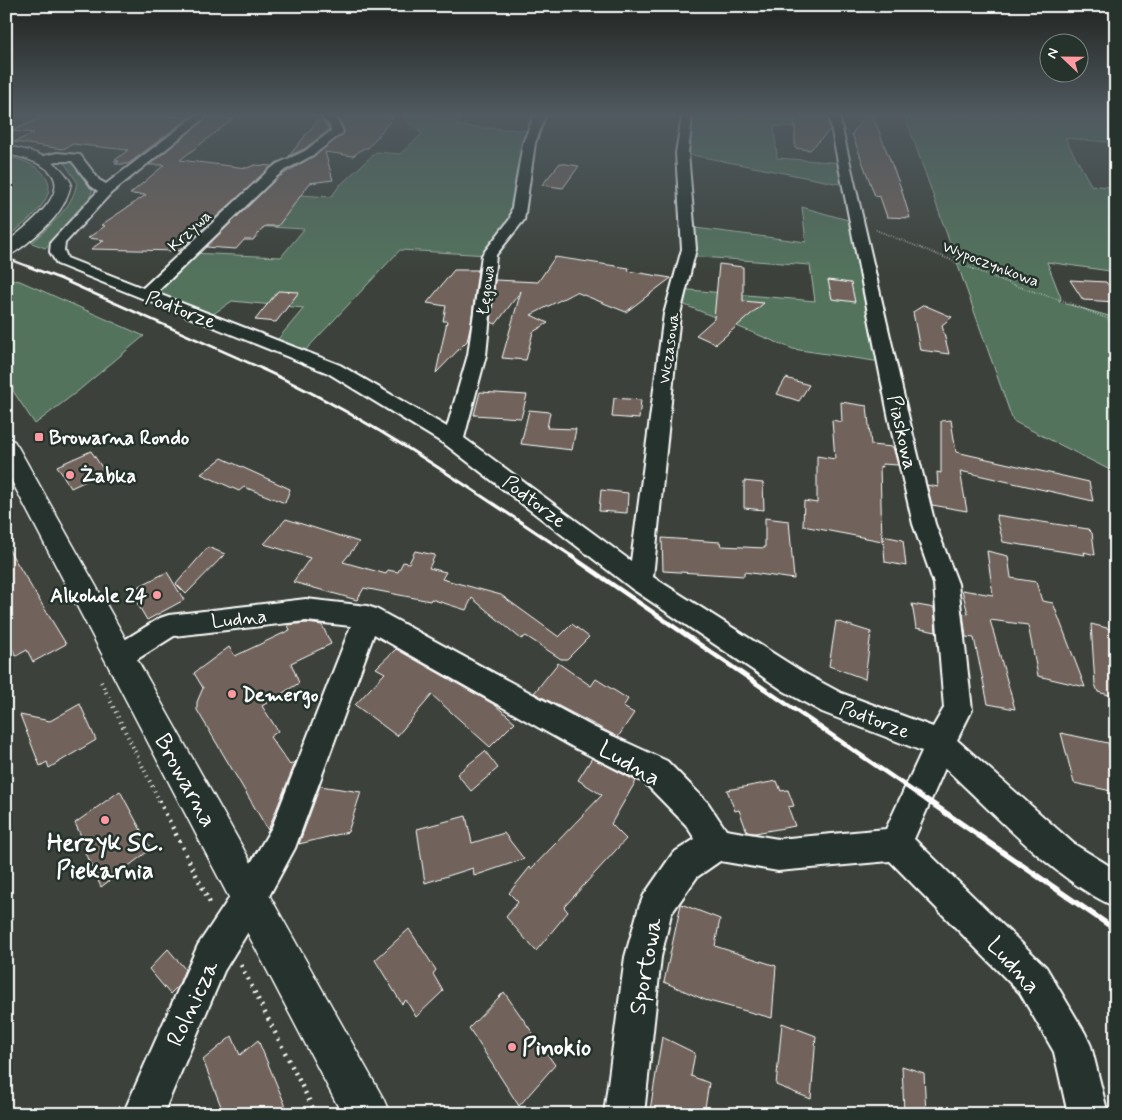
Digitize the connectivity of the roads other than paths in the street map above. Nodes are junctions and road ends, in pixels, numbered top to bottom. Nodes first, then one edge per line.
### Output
1 (55, 168) edge
2 (84, 168) edge
3 (134, 168) edge
4 (278, 168) edge
5 (525, 168) edge
6 (683, 168) edge
7 (846, 168) edge
8 (106, 190) junction
9 (6, 251) edge
10 (145, 295) junction
11 (453, 440) junction
12 (6, 446) edge
13 (640, 580) junction
14 (367, 617) junction
15 (109, 667) junction
16 (940, 744) junction
17 (717, 844) junction
18 (896, 844) junction
19 (1116, 890) edge
20 (250, 897) junction
21 (143, 1114) edge
22 (366, 1114) edge
23 (624, 1114) edge
24 (1088, 1114) edge

1 - 9 street
2 - 8 street
3 - 8 street
4 - 10 street, Krzywa
5 - 11 street, Łęgowa
6 - 13 street, Wczasowa
7 - 16 street, Piaskowa
8 - 10 street, Podtorze
10 - 11 street, Podtorze
11 - 13 street, Podtorze
12 - 15 street, Browarna
13 - 16 street, Podtorze
14 - 15 street, Ludna
14 - 17 street, Ludna
14 - 20 street
15 - 20 street, Browarna
16 - 18 street
16 - 19 street, Podtorze
17 - 18 street
17 - 23 street, Sportowa
18 - 24 street, Ludna
20 - 21 street, Rolnicza
20 - 22 street, Browarna

